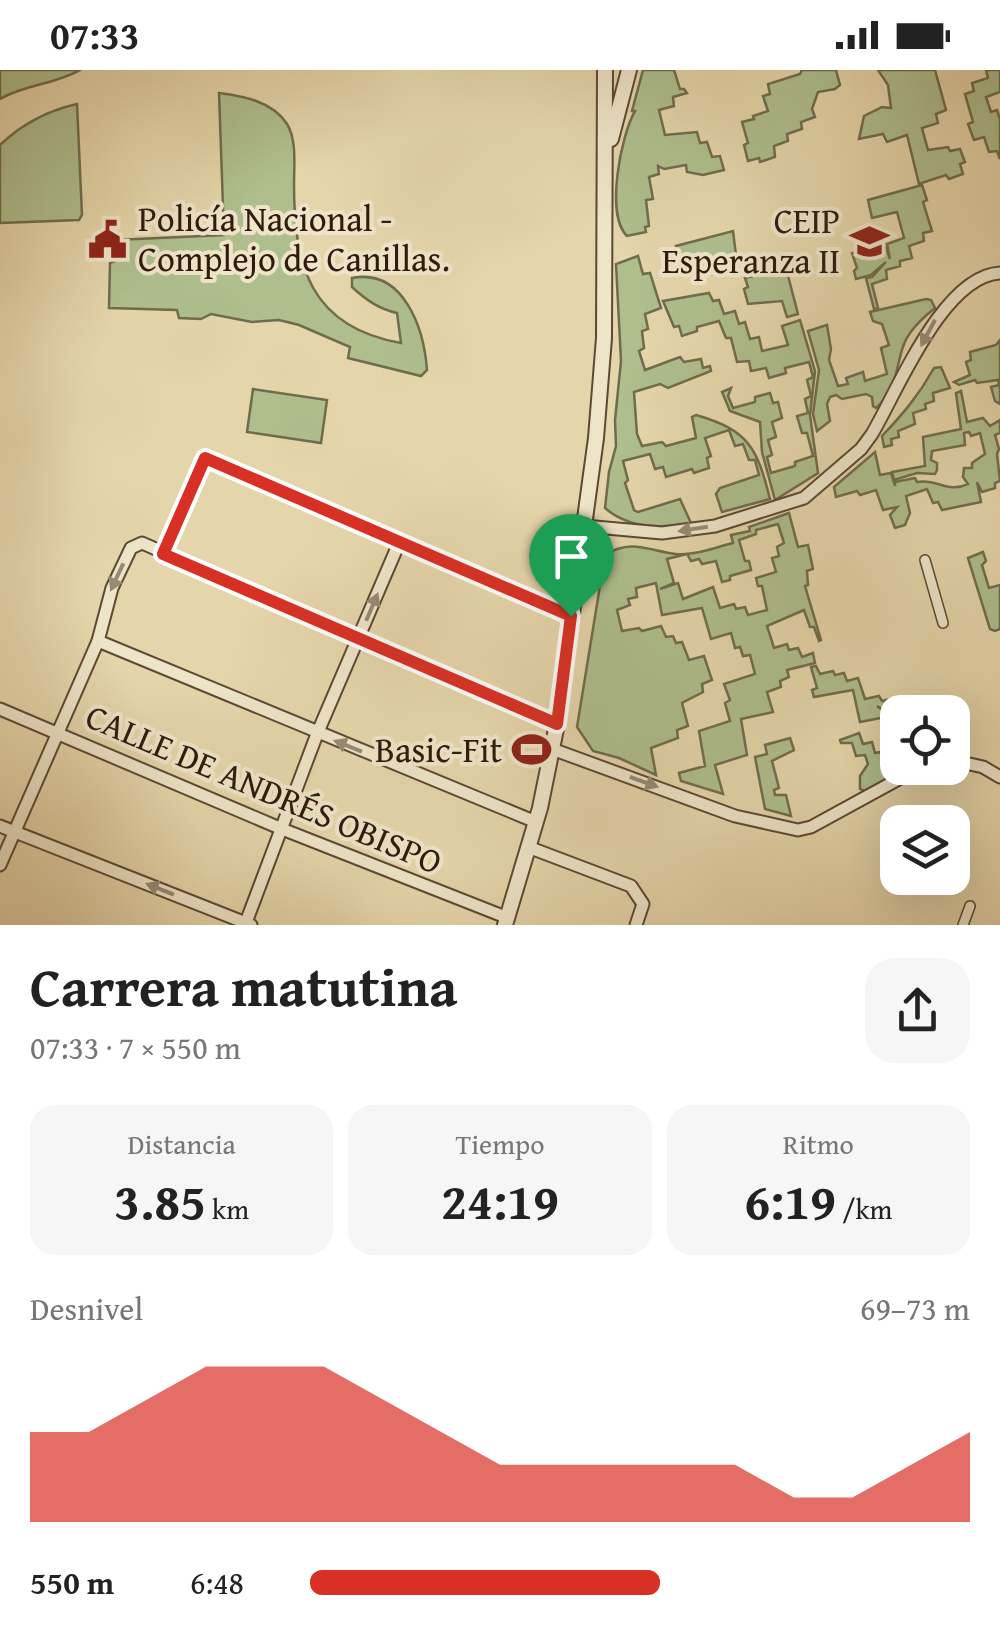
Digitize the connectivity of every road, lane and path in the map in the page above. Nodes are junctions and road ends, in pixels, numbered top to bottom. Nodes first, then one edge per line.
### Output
1 (604, 70) edge
2 (630, 70) edge
3 (606, 164) junction
4 (1000, 273) edge
5 (584, 526) junction
6 (399, 543) junction
7 (163, 554) junction
8 (923, 567) dead end
9 (571, 616) junction
10 (944, 623) dead end
11 (358, 639) junction
12 (98, 641) junction
13 (0, 709) edge
14 (557, 724) junction
15 (59, 733) junction
16 (317, 734) junction
17 (552, 749) junction
18 (970, 764) edge
19 (1000, 777) edge
20 (888, 785) edge
21 (536, 822) junction
22 (0, 826) edge
23 (282, 829) junction
24 (16, 832) junction
25 (528, 847) junction
26 (0, 865) edge
27 (970, 906) dead end
28 (506, 922) edge
29 (247, 924) edge
30 (636, 925) edge
31 (963, 925) edge

1 - 3 street
2 - 3 street
3 - 5 street
4 -> 5 street
5 - 9 street
6 - 7 street
6 - 9 street
11 -> 6 street
7 - 11 street
7 -> 12 street
8 - 10 street
9 - 14 street
11 - 14 street
11 - 16 street
12 - 15 street
12 - 16 street
13 - 15 street, CALLE DE ANDRÉS OBISPO
14 - 17 street
15 - 23 street, CALLE DE ANDRÉS OBISPO
15 - 24 street
21 -> 16 street
16 - 23 street
17 -> 20 street
17 - 21 street
18 - 19 street
21 - 25 street
22 - 24 street
23 - 28 street, CALLE DE ANDRÉS OBISPO
23 - 29 street
24 - 26 street
29 -> 24 street
25 - 28 street
25 - 30 street
27 - 31 street

